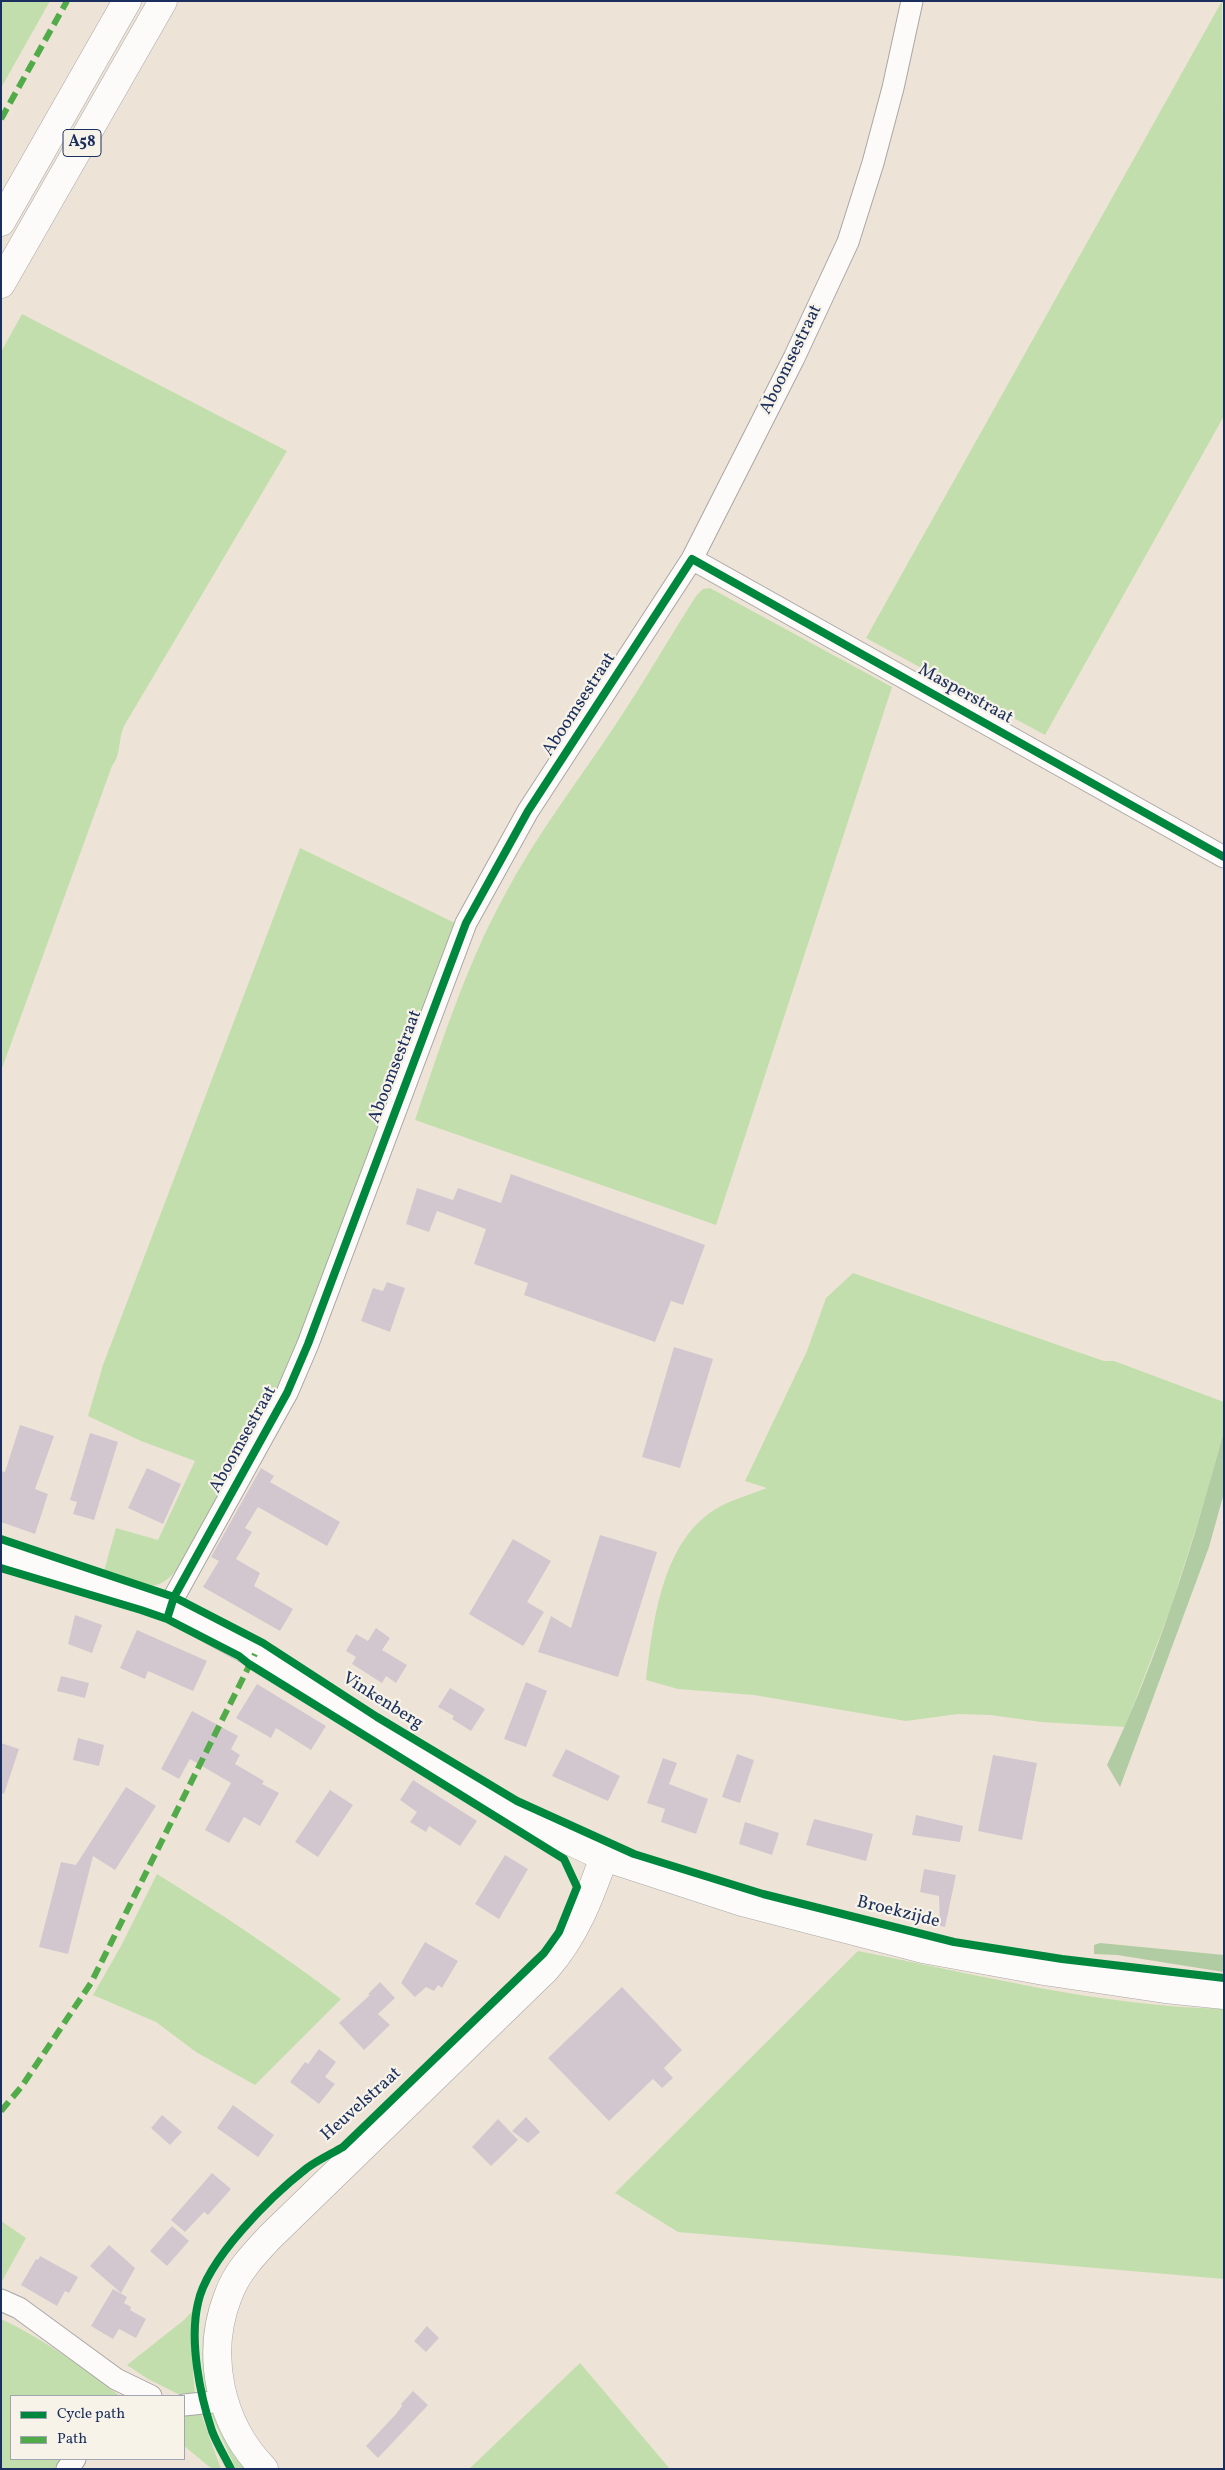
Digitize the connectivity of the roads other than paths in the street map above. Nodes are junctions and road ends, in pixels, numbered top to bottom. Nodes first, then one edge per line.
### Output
1 (127, 1) edge
2 (163, 1) edge
3 (912, 1) edge
4 (1, 222) edge
5 (1, 284) edge
6 (692, 559) junction
7 (1224, 857) edge
8 (1, 1552) edge
9 (171, 1608) junction
10 (604, 1857) junction
11 (1224, 1994) edge
12 (1, 2300) edge
13 (138, 2394) edge
14 (223, 2402) junction
15 (185, 2405) edge
16 (264, 2469) edge

1 - 4 main road, A58
2 - 5 main road, A58
3 - 6 street, Aboomsestraat
6 - 7 street, Masperstraat
6 - 9 street, Aboomsestraat
8 - 9 main road, Vinkenberg
9 - 10 main road, Vinkenberg
10 - 11 main road, Broekzijde
10 - 14 main road, Heuvelstraat
12 - 13 street
14 - 15 street
14 - 16 main road, Heuvelstraat

